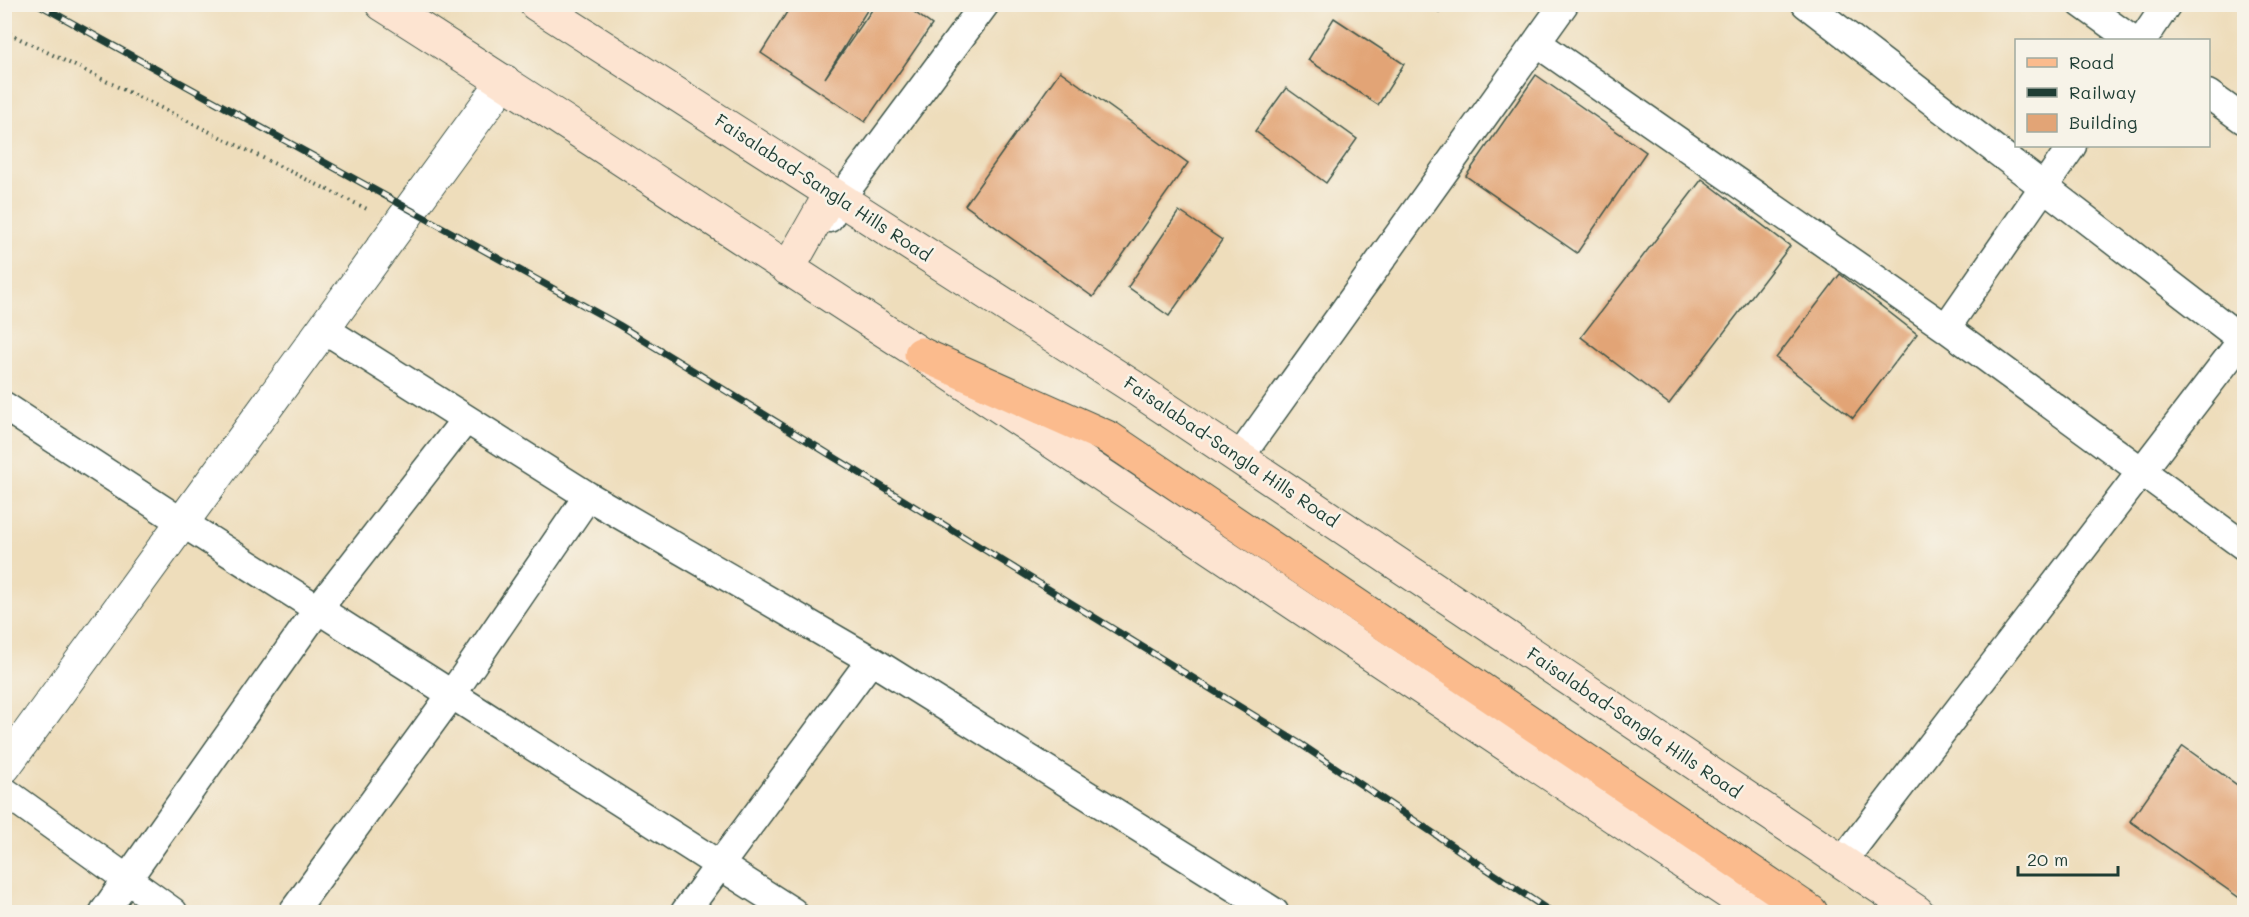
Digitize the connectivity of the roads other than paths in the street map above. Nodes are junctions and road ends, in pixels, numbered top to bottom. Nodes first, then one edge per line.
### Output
1 (382, 4) edge
2 (536, 4) edge
3 (985, 4) edge
4 (1564, 4) edge
5 (1806, 4) edge
6 (2082, 4) edge
7 (2167, 4) edge
8 (2131, 39) edge
9 (2145, 39) edge
10 (1537, 43) junction
11 (504, 81) junction
12 (2210, 95) edge
13 (2244, 120) edge
14 (2071, 147) edge
15 (2043, 186) junction
16 (835, 196) junction
17 (793, 272) junction
18 (1946, 328) junction
19 (324, 329) junction
20 (2244, 339) edge
21 (921, 354) junction
22 (9, 418) edge
23 (466, 419) junction
24 (1239, 458) junction
25 (2142, 471) junction
26 (588, 496) junction
27 (183, 523) junction
28 (2244, 546) edge
29 (318, 609) junction
30 (871, 660) junction
31 (452, 694) junction
32 (4, 767) edge
33 (4, 790) edge
34 (1842, 862) junction
35 (720, 865) junction
36 (128, 879) junction
37 (104, 912) edge
38 (174, 912) edge
39 (292, 912) edge
40 (685, 912) edge
41 (793, 912) edge
42 (1274, 912) edge
43 (1757, 912) edge
44 (1811, 912) edge
45 (1917, 912) edge

1 - 11 main road
2 - 16 main road, Faisalabad-Sangla Hills Road
3 - 16 street
4 - 10 street
5 - 15 street
6 - 8 street
7 - 9 street
10 - 18 street
10 - 24 street
11 - 17 main road
11 - 19 street
12 - 13 street
14 - 15 street
15 - 18 street
15 - 20 street
16 - 17 main road
16 - 24 main road, Faisalabad-Sangla Hills Road
17 - 21 main road
18 - 25 street
19 - 23 street
19 - 27 street
20 - 25 street
21 - 43 main road
21 - 44 main road
22 - 27 street
23 - 26 street
23 - 29 street
24 - 34 main road, Faisalabad-Sangla Hills Road
25 - 28 street
25 - 34 street
26 - 30 street
26 - 31 street
27 - 29 street
27 - 32 street
29 - 31 street
29 - 36 street
30 - 35 street
30 - 42 street
31 - 35 street
31 - 39 street
33 - 36 street
34 - 45 main road, Faisalabad-Sangla Hills Road
35 - 40 street
35 - 41 street
36 - 37 street
36 - 38 street

